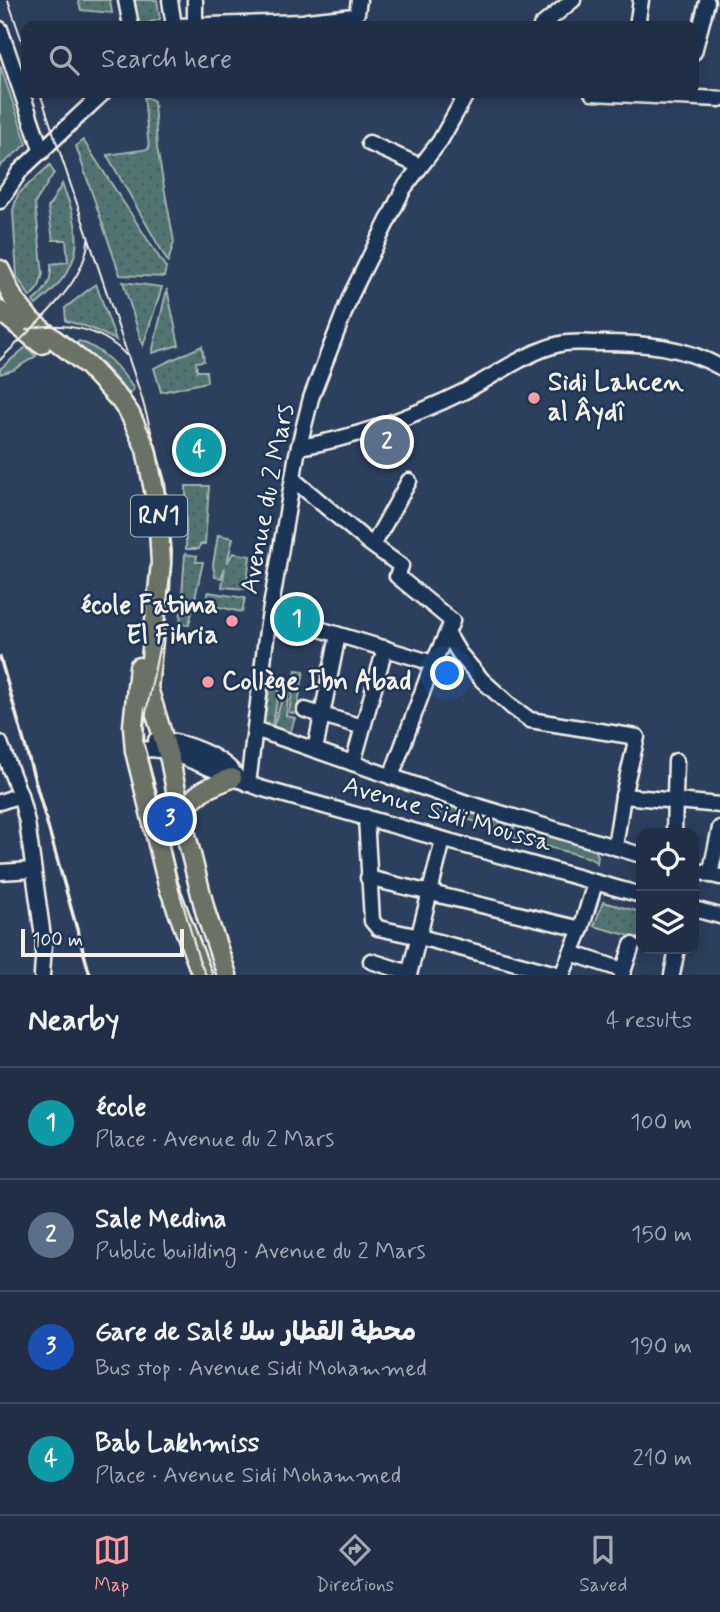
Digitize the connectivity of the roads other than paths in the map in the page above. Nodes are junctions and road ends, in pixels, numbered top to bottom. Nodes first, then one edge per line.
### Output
1 (126, 0) edge
2 (170, 0) edge
3 (195, 0) edge
4 (359, 0) edge
5 (573, 0) edge
6 (642, 0) edge
7 (710, 3) edge
8 (130, 21) edge
9 (176, 21) edge
10 (195, 21) edge
11 (312, 21) edge
12 (547, 21) edge
13 (638, 21) edge
14 (0, 29) edge
15 (699, 37) edge
16 (21, 90) edge
17 (699, 97) edge
18 (24, 98) edge
19 (98, 98) edge
20 (464, 98) edge
21 (720, 99) edge
22 (369, 143) dead end
23 (42, 152) junction
24 (420, 166) junction
25 (20, 172) junction
26 (0, 184) edge
27 (0, 201) edge
28 (0, 270) edge
29 (0, 311) edge
30 (714, 364) edge
31 (299, 447) junction
32 (294, 480) junction
33 (409, 481) dead end
34 (373, 545) junction
35 (316, 628) dead end
36 (447, 633) junction
37 (338, 635) junction
38 (385, 648) junction
39 (433, 663) junction
40 (305, 710) dead end
41 (323, 715) junction
42 (363, 727) junction
43 (255, 729) junction
44 (167, 738) junction
45 (0, 743) edge
46 (134, 747) junction
47 (315, 750) junction
48 (676, 761) dead end
49 (353, 763) junction
50 (391, 777) junction
51 (240, 781) junction
52 (20, 795) junction
53 (623, 796) junction
54 (0, 802) edge
55 (675, 802) junction
56 (720, 805) edge
57 (181, 815) junction
58 (366, 817) junction
59 (674, 828) edge
60 (720, 828) edge
61 (443, 840) junction
62 (615, 847) junction
63 (636, 853) edge
64 (33, 870) junction
65 (0, 872) edge
66 (715, 876) edge
67 (368, 878) junction
68 (595, 883) junction
69 (428, 892) junction
70 (636, 894) edge
71 (699, 910) edge
72 (720, 916) edge
73 (581, 929) junction
74 (420, 937) junction
75 (632, 945) dead end
76 (571, 953) junction
77 (676, 954) edge
78 (371, 961) dead end
79 (622, 973) edge
80 (409, 974) edge
81 (42, 975) edge
82 (202, 975) edge
83 (227, 975) edge
84 (561, 975) edge
85 (672, 975) edge

1 - 8 street
2 - 9 street
3 - 10 street
4 - 11 street
5 - 12 street
6 - 13 street
7 - 15 street
14 - 16 street
17 - 21 street
18 - 23 street
19 - 23 street
20 - 24 street, Avenue du 2 Mars
22 - 24 street
23 - 25 street
24 - 31 street, Avenue du 2 Mars
25 - 26 street
25 - 27 street
28 - 44 main road, RN1
29 - 46 main road, RN1
30 - 31 street
31 - 32 street, Avenue du 2 Mars
32 - 34 street
32 - 43 street, Avenue du 2 Mars
33 - 34 street
34 - 36 street
35 - 37 street
36 - 39 street
36 - 53 street
37 - 38 street
37 - 41 street
38 - 39 street
38 - 42 street
39 - 50 street
40 - 41 street
41 - 42 street
41 - 47 street
42 - 49 street
43 - 47 street
43 - 51 street, Avenue du 2 Mars
44 - 46 street, Avenue Sidi Moussa
44 - 51 street, Avenue Sidi Moussa
44 - 57 main road, RN1
45 - 52 street
46 - 82 main road, RN1
47 - 49 street
48 - 55 street
49 - 50 street
50 - 62 street
51 - 57 main road
51 - 58 street, Avenue Sidi Moussa
52 - 54 street
52 - 64 street
53 - 55 street
53 - 62 street
55 - 56 street
55 - 59 street
57 - 83 main road, RN1
58 - 61 street, Avenue Sidi Moussa
58 - 67 street
60 - 66 street
61 - 68 street, Avenue Sidi Moussa
61 - 69 street
62 - 63 street
64 - 65 street
64 - 81 street
67 - 69 street
67 - 74 street
68 - 70 street, Avenue Sidi Moussa
68 - 73 street
69 - 73 street
69 - 74 street
71 - 72 street
73 - 76 street
74 - 80 street
74 - 84 street
75 - 79 street
76 - 79 street
76 - 84 street
77 - 85 street
78 - 80 street

